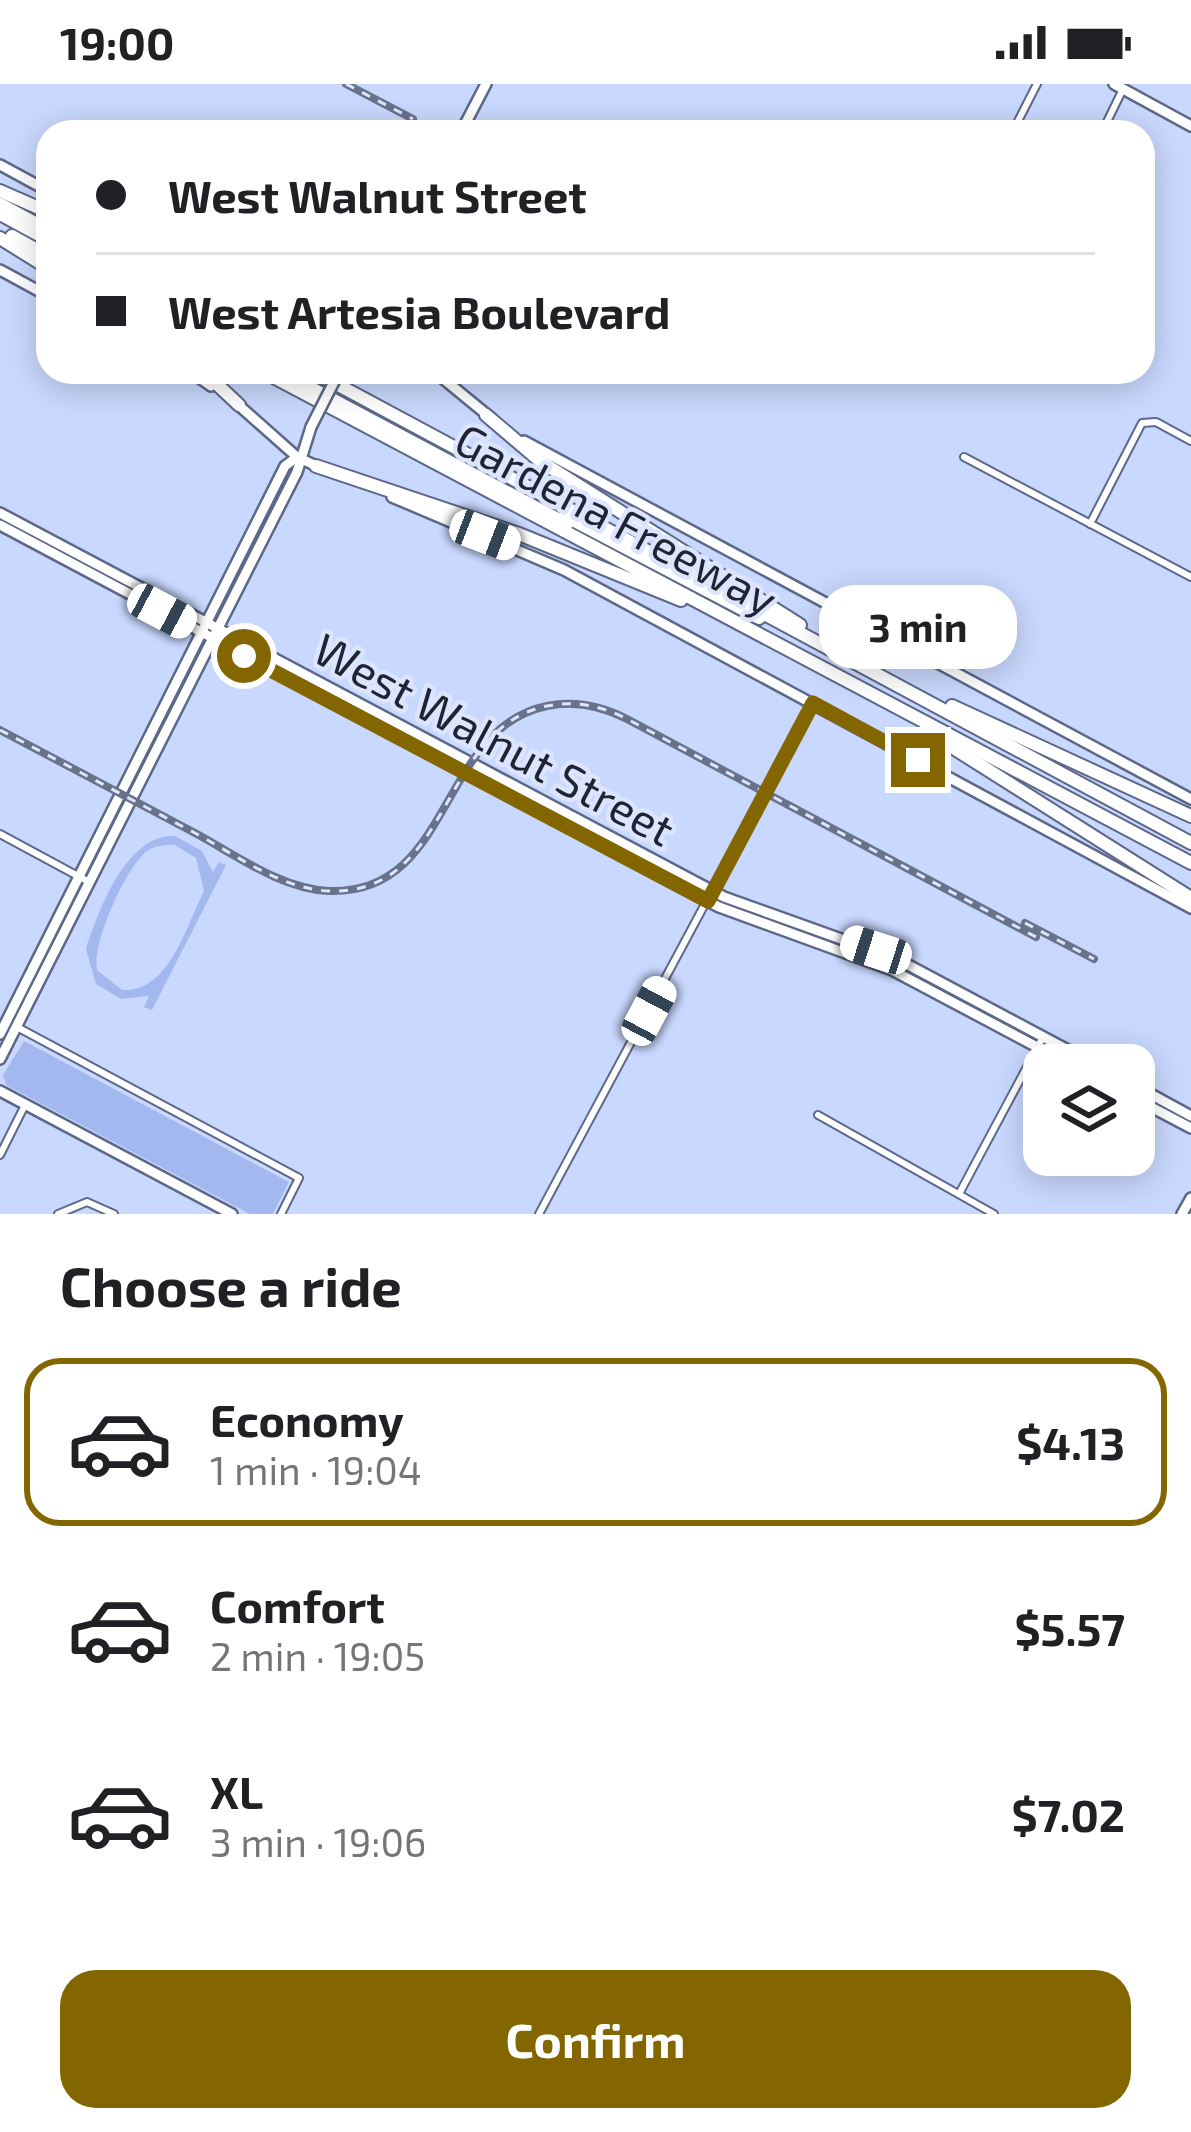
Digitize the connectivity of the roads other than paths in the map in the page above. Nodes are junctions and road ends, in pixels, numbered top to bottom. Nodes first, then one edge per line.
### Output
1 (486, 84) edge
2 (1037, 84) edge
3 (1118, 87) edge
4 (467, 120) edge
5 (1019, 120) edge
6 (1106, 120) edge
7 (1190, 122) edge
8 (0, 165) edge
9 (36, 184) edge
10 (0, 191) edge
11 (0, 204) edge
12 (36, 207) edge
13 (36, 224) edge
14 (0, 226) edge
15 (36, 242) edge
16 (36, 258) edge
17 (0, 270) edge
18 (36, 290) edge
19 (208, 384) edge
20 (217, 384) edge
21 (287, 384) edge
22 (304, 384) edge
23 (317, 384) edge
24 (333, 384) edge
25 (337, 384) edge
26 (449, 384) edge
27 (239, 405) junction
28 (486, 415) junction
29 (1191, 441) edge
30 (964, 457) dead end
31 (298, 458) junction
32 (316, 466) junction
33 (2, 520) edge
34 (1090, 524) junction
35 (1191, 577) edge
36 (210, 630) junction
37 (808, 635) junction
38 (774, 642) junction
39 (878, 674) junction
40 (864, 689) junction
41 (813, 703) junction
42 (1191, 799) edge
43 (1116, 803) junction
44 (1191, 815) edge
45 (0, 834) edge
46 (1191, 843) edge
47 (1191, 860) edge
48 (84, 879) junction
49 (710, 896) junction
50 (1191, 898) edge
51 (1191, 908) edge
52 (16, 1028) junction
53 (0, 1034) edge
54 (1041, 1042) junction
55 (1044, 1044) edge
56 (1046, 1044) edge
57 (0, 1059) edge
58 (0, 1091) edge
59 (1155, 1096) edge
60 (25, 1105) junction
61 (1155, 1109) edge
62 (818, 1115) dead end
63 (1191, 1116) edge
64 (1191, 1128) edge
65 (0, 1155) edge
66 (959, 1194) junction
67 (1191, 1198) edge
68 (58, 1214) edge
69 (114, 1214) edge
70 (232, 1214) edge
71 (281, 1214) edge
72 (539, 1214) edge
73 (994, 1214) edge
74 (1182, 1214) edge

1 - 4 main road
2 - 5 street
3 - 6 street
3 - 7 main road
8 - 9 main road
10 - 12 highway
11 - 13 highway
14 - 15 highway
14 - 16 highway
17 - 18 main road
19 - 27 main road
20 - 27 highway
21 - 38 highway, Gardena Freeway
22 - 47 highway
23 - 43 highway
24 - 31 main road, bridge
25 - 37 highway, Gardena Freeway
26 - 28 main road
27 - 31 main road
28 - 37 highway
28 - 42 main road
29 - 34 street
30 - 34 street
31 - 32 main road
31 - 36 main road
32 - 38 highway
32 - 41 main road
33 - 36 main road, West Walnut Street
34 - 35 street
36 - 48 main road
36 - 49 main road, West Walnut Street
37 - 39 highway, Gardena Freeway
38 - 40 highway, Gardena Freeway
39 - 43 highway, Gardena Freeway
39 - 44 highway
40 - 47 highway, Gardena Freeway
40 - 50 highway
41 - 49 street
41 - 51 main road
43 - 46 highway, Gardena Freeway
45 - 48 street
48 - 52 main road
48 - 53 main road
49 - 54 main road, West Walnut Street
49 - 72 street
52 - 57 main road
52 - 71 street
54 - 55 main road, West Walnut Street
54 - 56 main road, West Walnut Street
54 - 66 street
58 - 60 main road
59 - 63 main road
60 - 65 street
60 - 70 main road
61 - 64 main road
62 - 66 street
66 - 73 street
67 - 74 main road
68 - 69 street

